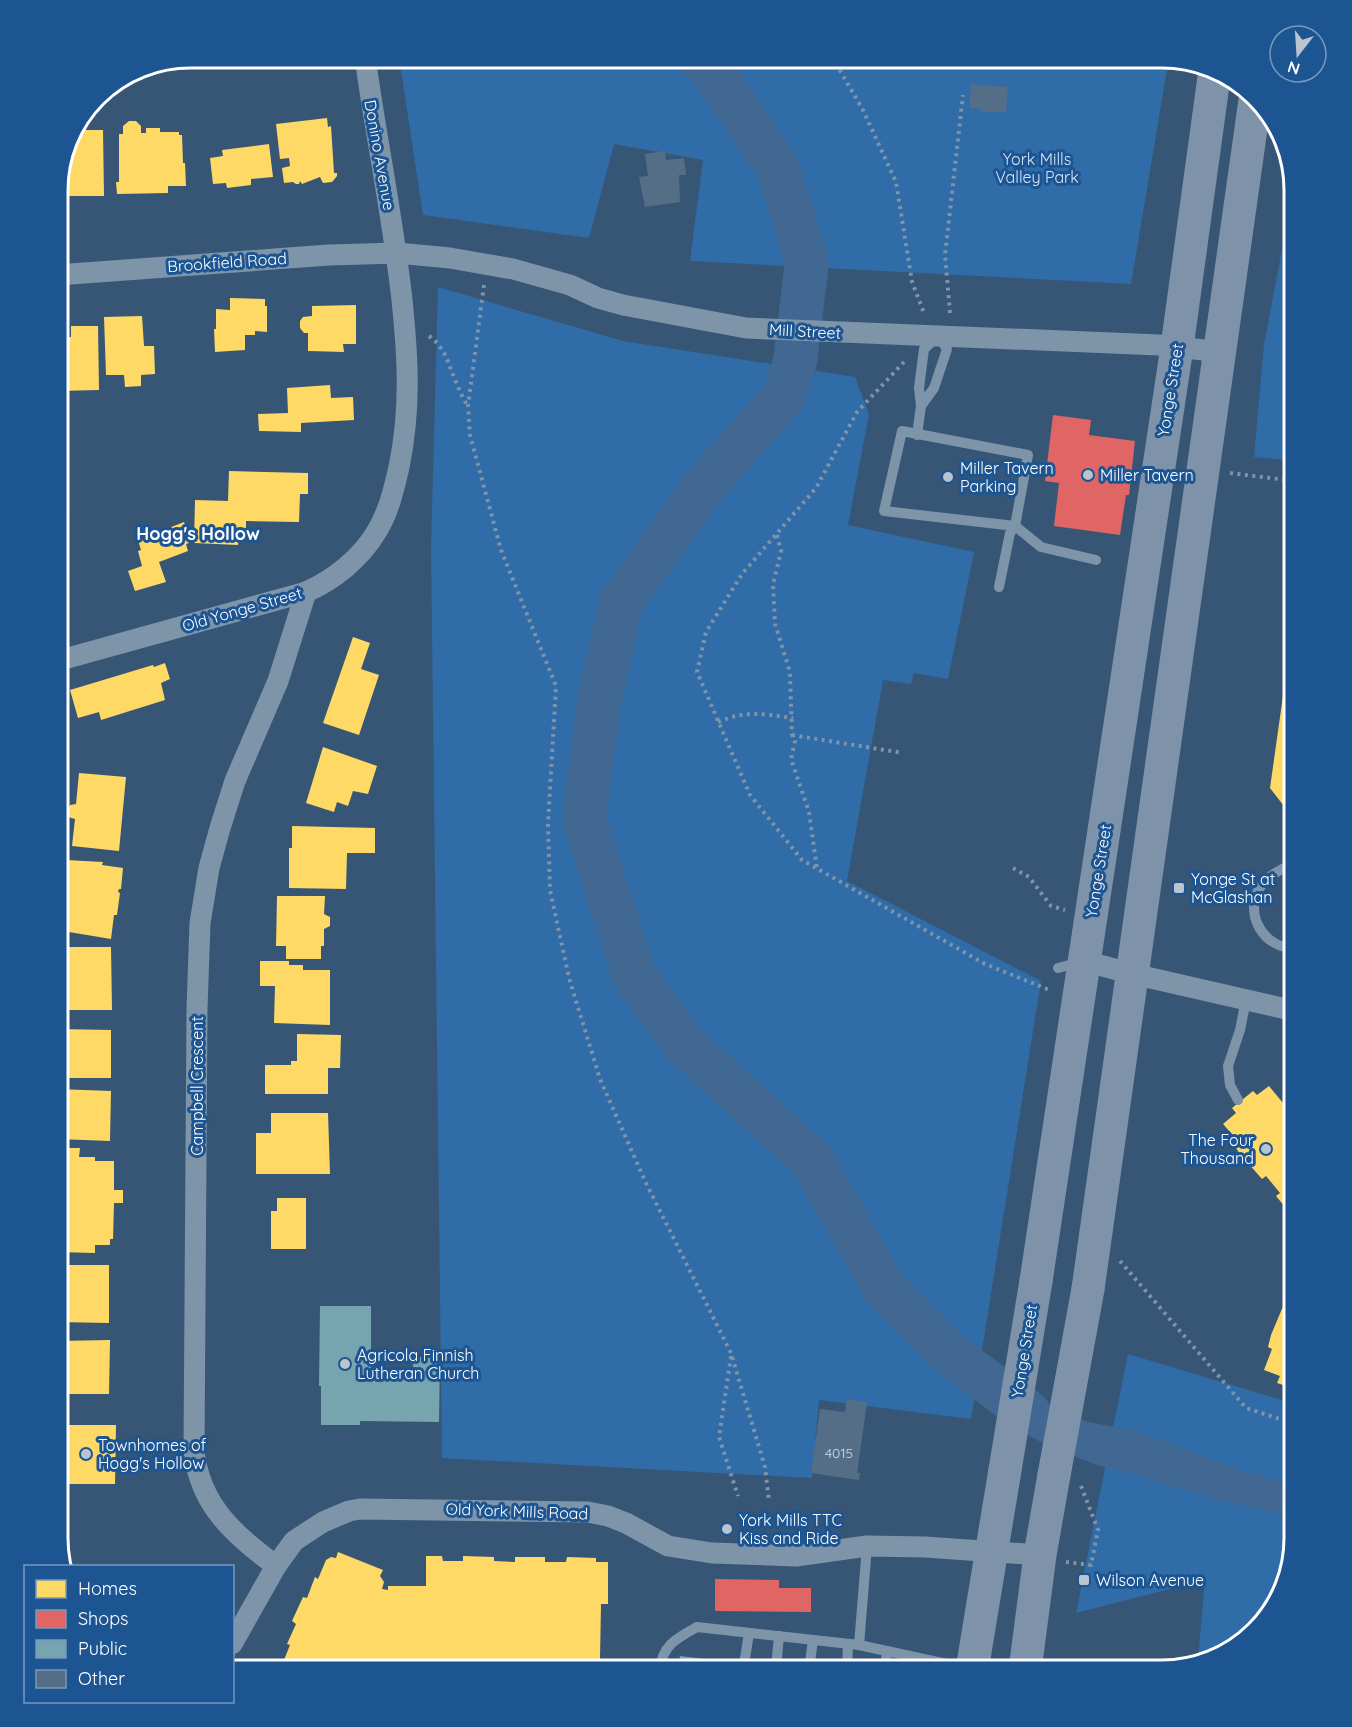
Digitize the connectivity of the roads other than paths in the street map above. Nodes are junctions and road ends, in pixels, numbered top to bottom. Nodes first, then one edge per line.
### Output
1 (367, 68) edge
2 (1214, 79) edge
3 (1255, 110) edge
4 (397, 253) junction
5 (68, 274) edge
6 (938, 336) junction
7 (1177, 347) junction
8 (1221, 352) junction
9 (921, 406) junction
10 (917, 435) junction
11 (1015, 526) junction
12 (1096, 560) dead end
13 (999, 587) dead end
14 (306, 592) junction
15 (68, 658) edge
16 (1284, 868) edge
17 (1284, 949) edge
18 (1071, 965) junction
19 (1133, 974) junction
20 (1246, 1000) junction
21 (1284, 1009) edge
22 (1238, 1100) dead end
23 (867, 1546) junction
24 (991, 1552) junction
25 (1053, 1558) junction
26 (276, 1566) junction
27 (749, 1633) junction
28 (779, 1636) junction
29 (234, 1640) edge
30 (813, 1640) junction
31 (854, 1645) junction
32 (887, 1651) junction
33 (918, 1658) joint
34 (661, 1660) edge
35 (745, 1660) edge
36 (777, 1660) edge
37 (810, 1660) edge
38 (850, 1660) edge
39 (886, 1660) edge
40 (928, 1660) edge
41 (973, 1660) edge
42 (1028, 1660) edge

1 - 4 street, Donino Avenue
2 - 7 main road, Yonge Street
3 - 8 main road
4 - 5 street, Brookfield Road
4 - 6 street, Mill Street
4 - 14 street, Old Yonge Street
6 - 7 street, Mill Street
6 - 9 lane
6 - 9 lane
7 - 8 street, Mill Street
7 - 18 main road, Yonge Street
8 - 19 main road
9 - 10 lane
10 - 11 lane
10 - 11 lane
11 - 12 lane
11 - 13 lane
14 - 15 street, Old Yonge Street
14 - 26 street, Campbell Crescent
16 - 17 lane
18 - 19 street
18 - 24 main road, Yonge Street, bridge
19 - 20 street
19 - 25 main road, bridge
20 - 21 street
20 - 22 lane
23 - 24 street, Old York Mills Road
23 - 26 street, Old York Mills Road
23 - 31 lane
24 - 25 street, Old York Mills Road
24 - 41 main road, Yonge Street
25 - 42 main road
26 - 29 street, Old York Mills Road
27 - 28 lane
27 - 34 lane
27 - 35 lane
28 - 30 lane
28 - 36 lane
30 - 31 lane
30 - 37 lane
31 - 32 lane
31 - 38 lane
32 - 33 lane
32 - 39 lane
33 - 40 lane

